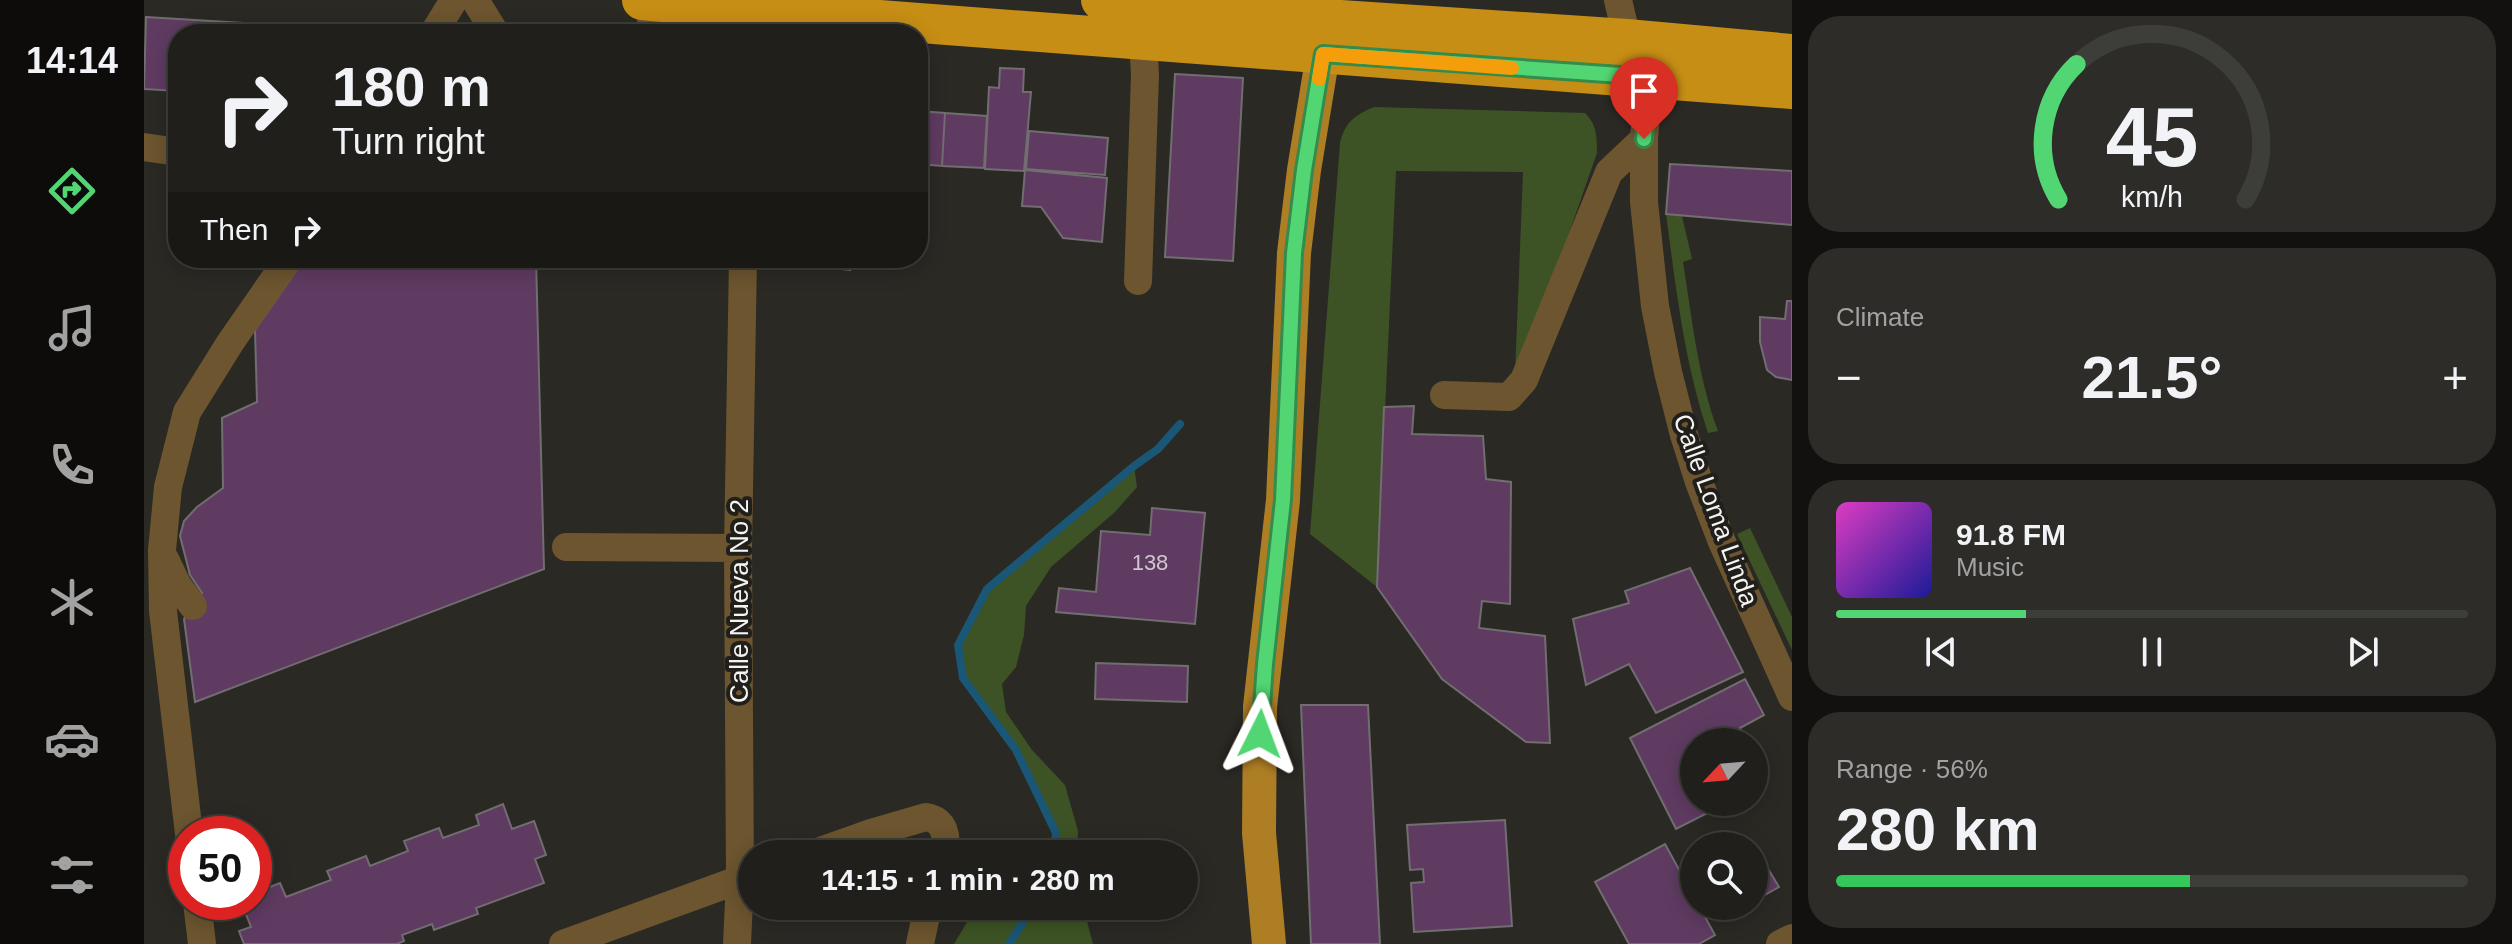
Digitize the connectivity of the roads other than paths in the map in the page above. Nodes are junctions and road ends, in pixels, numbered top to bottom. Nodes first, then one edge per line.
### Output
1 (454, 0) edge
2 (475, 0) edge
3 (642, 0) edge
4 (1101, 0) edge
5 (1618, 0) edge
6 (653, 1) edge
7 (1224, 5) edge
8 (748, 22) edge
9 (439, 24) edge
10 (490, 24) edge
11 (651, 24) edge
12 (792, 24) edge
13 (928, 30) edge
14 (1325, 37) junction
15 (1627, 39) junction
16 (1143, 40) junction
17 (1792, 54) edge
18 (1649, 77) junction
19 (1792, 89) edge
20 (1644, 139) junction
21 (144, 147) edge
22 (168, 151) edge
23 (282, 268) edge
24 (743, 268) edge
25 (1138, 281) dead end
26 (1444, 395) dead end
27 (566, 547) dead end
28 (738, 548) junction
29 (162, 550) junction
30 (193, 606) dead end
31 (1792, 697) edge
32 (187, 816) edge
33 (745, 840) edge
34 (855, 840) edge
35 (945, 840) edge
36 (738, 881) edge
37 (199, 920) edge
38 (740, 920) edge
39 (925, 920) edge
40 (1792, 938) edge
41 (202, 944) edge
42 (563, 944) edge
43 (737, 944) edge
44 (920, 944) edge
45 (1269, 944) edge
46 (1780, 944) edge

1 - 9 street
2 - 10 street
3 - 6 highway
4 - 7 highway
5 - 15 street
6 - 8 highway
6 - 11 street
7 - 14 highway
8 - 12 highway
13 - 16 highway
14 - 15 highway
14 - 16 highway
14 - 18 highway
14 - 45 main road
15 - 17 highway
15 - 18 street
16 - 25 street
18 - 19 highway
18 - 20 street, Calle Loma Linda
20 - 26 street
20 - 31 street, Calle Loma Linda
21 - 22 street
23 - 29 street
24 - 28 street, Calle Nueva No 2
27 - 28 street
28 - 33 street, Calle Nueva No 2
29 - 30 street
29 - 32 street
34 - 35 street
36 - 42 street
37 - 41 street
38 - 43 street, Calle Nueva No 2
39 - 44 street
40 - 46 street

